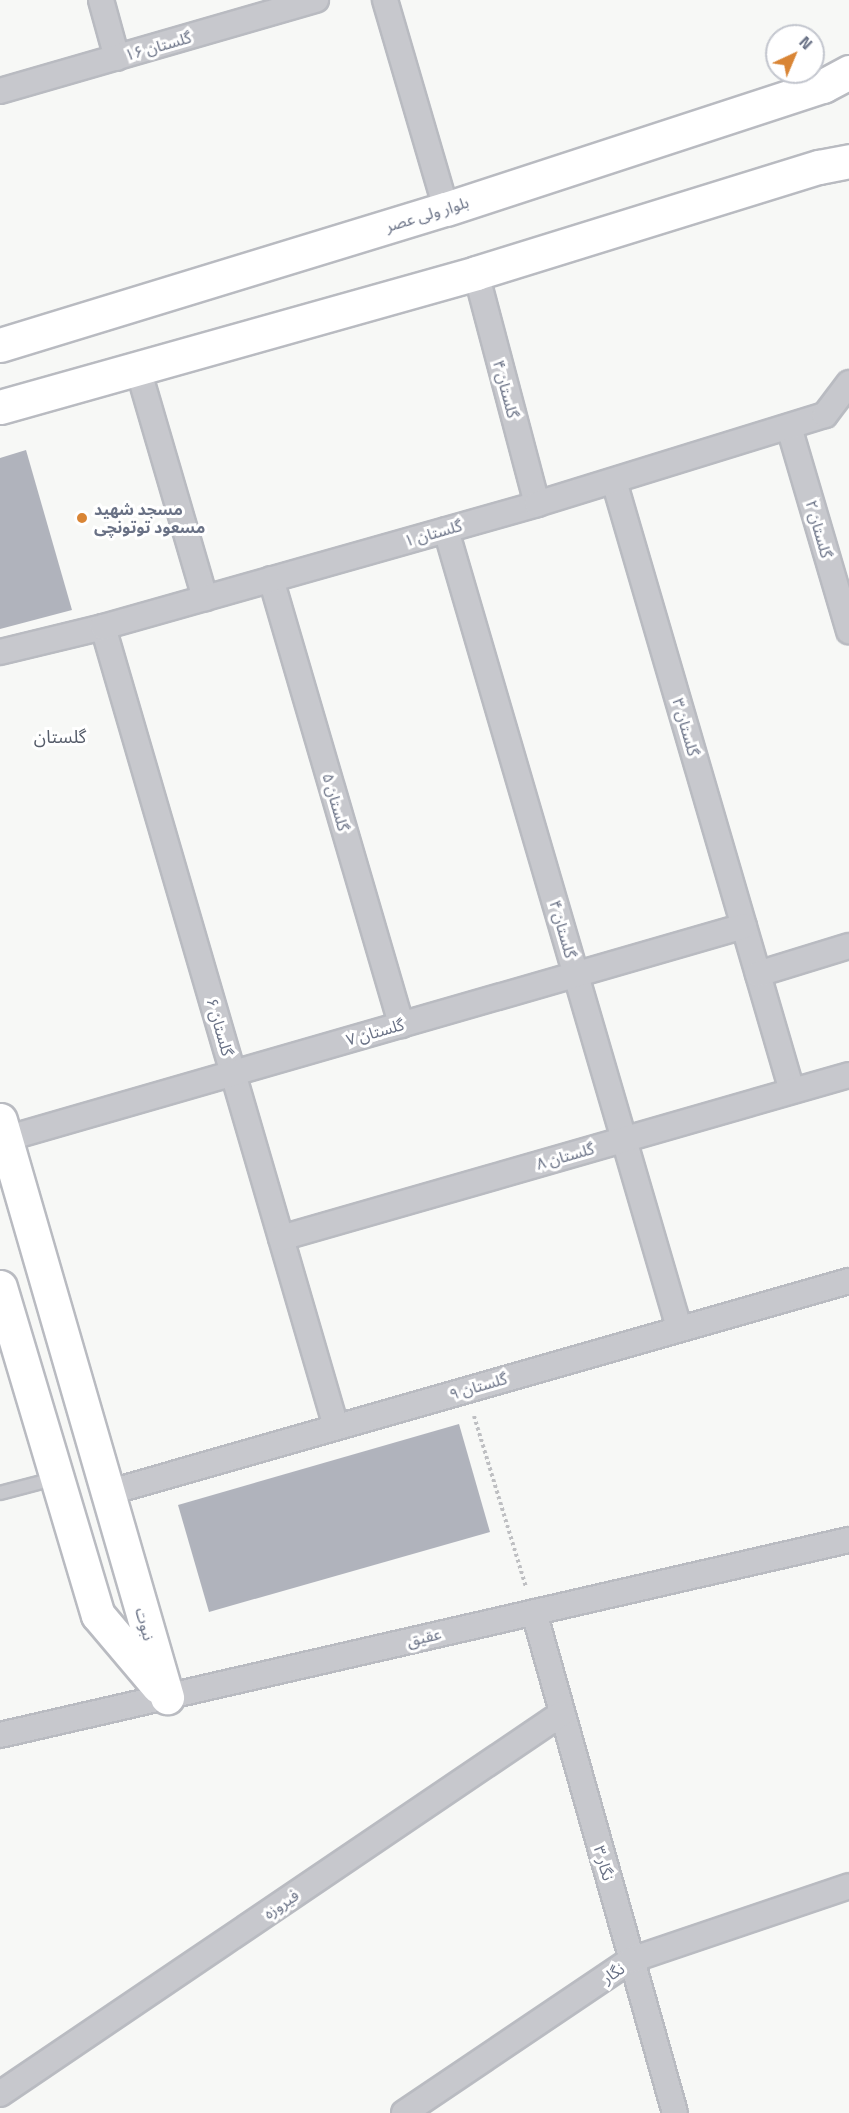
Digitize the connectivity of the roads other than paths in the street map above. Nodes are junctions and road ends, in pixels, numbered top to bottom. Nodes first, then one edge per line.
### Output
1 (101, 0) edge
2 (385, 0) edge
3 (302, 2) edge
4 (117, 58) junction
5 (849, 72) edge
6 (0, 91) edge
7 (849, 161) edge
8 (446, 209) junction
9 (476, 273) junction
10 (0, 345) edge
11 (138, 369) junction
12 (849, 383) edge
13 (0, 407) edge
14 (789, 427) junction
15 (614, 481) junction
16 (537, 504) junction
17 (446, 530) junction
18 (271, 579) junction
19 (205, 598) junction
20 (103, 627) junction
21 (849, 631) edge
22 (0, 652) edge
23 (744, 926) junction
24 (849, 946) edge
25 (758, 974) junction
26 (576, 975) junction
27 (401, 1025) junction
28 (233, 1073) junction
29 (849, 1075) edge
30 (792, 1091) junction
31 (3, 1129) edge
32 (624, 1139) junction
33 (281, 1238) junction
34 (849, 1281) edge
35 (0, 1287) edge
36 (680, 1328) junction
37 (336, 1427) junction
38 (57, 1478) junction
39 (0, 1493) edge
40 (107, 1493) junction
41 (849, 1540) edge
42 (534, 1612) junction
43 (167, 1697) junction
44 (561, 1713) junction
45 (0, 1735) edge
46 (849, 1886) edge
47 (631, 1960) junction
48 (0, 2094) edge
49 (406, 2112) edge
50 (675, 2113) edge

1 - 4 street
2 - 8 street
3 - 4 street, گلستان ۱۶
4 - 6 street, گلستان ۱۶
5 - 8 main road, بلوار ولی عصر
7 - 9 main road
8 - 10 main road, بلوار ولی عصر
9 - 11 main road
9 - 16 street, گلستان ۴
11 - 13 main road
11 - 19 street
12 - 14 street, گلستان ۱
14 - 15 street, گلستان ۱
14 - 21 street, گلستان ۲
15 - 16 street, گلستان ۱
15 - 23 street, گلستان ۳
16 - 17 street, گلستان ۱
17 - 18 street, گلستان ۱
17 - 26 street, گلستان ۴
18 - 19 street, گلستان ۱
18 - 27 street, گلستان ۵
19 - 20 street, گلستان ۱
20 - 22 street, گلستان ۱
20 - 28 street, گلستان ۶
23 - 25 street, گلستان ۳
23 - 26 street, گلستان ۷
24 - 25 street
25 - 30 street, گلستان ۳
26 - 27 street, گلستان ۷
26 - 32 street, گلستان ۴
27 - 28 street, گلستان ۷
28 - 31 street, گلستان ۷
28 - 33 street, گلستان ۶
29 - 30 street, گلستان ۸
30 - 32 street, گلستان ۸
31 - 40 main road, نبوت
32 - 33 street, گلستان ۸
32 - 36 street, گلستان ۴
33 - 37 street, گلستان ۶
34 - 36 street, گلستان ۹
35 - 38 main road, نبوت
36 - 37 street, گلستان ۹
37 - 40 street, گلستان ۹
38 - 39 lane
38 - 43 main road, نبوت
40 - 43 main road, نبوت
41 - 42 street, عقیق
42 - 43 street, عقیق
42 - 44 street, نگار ۳
43 - 45 street, عقیق
44 - 47 street, نگار ۳
44 - 48 street, فیروزه
46 - 47 street, نگار
47 - 49 street, نگار
47 - 50 street, نگار ۳

